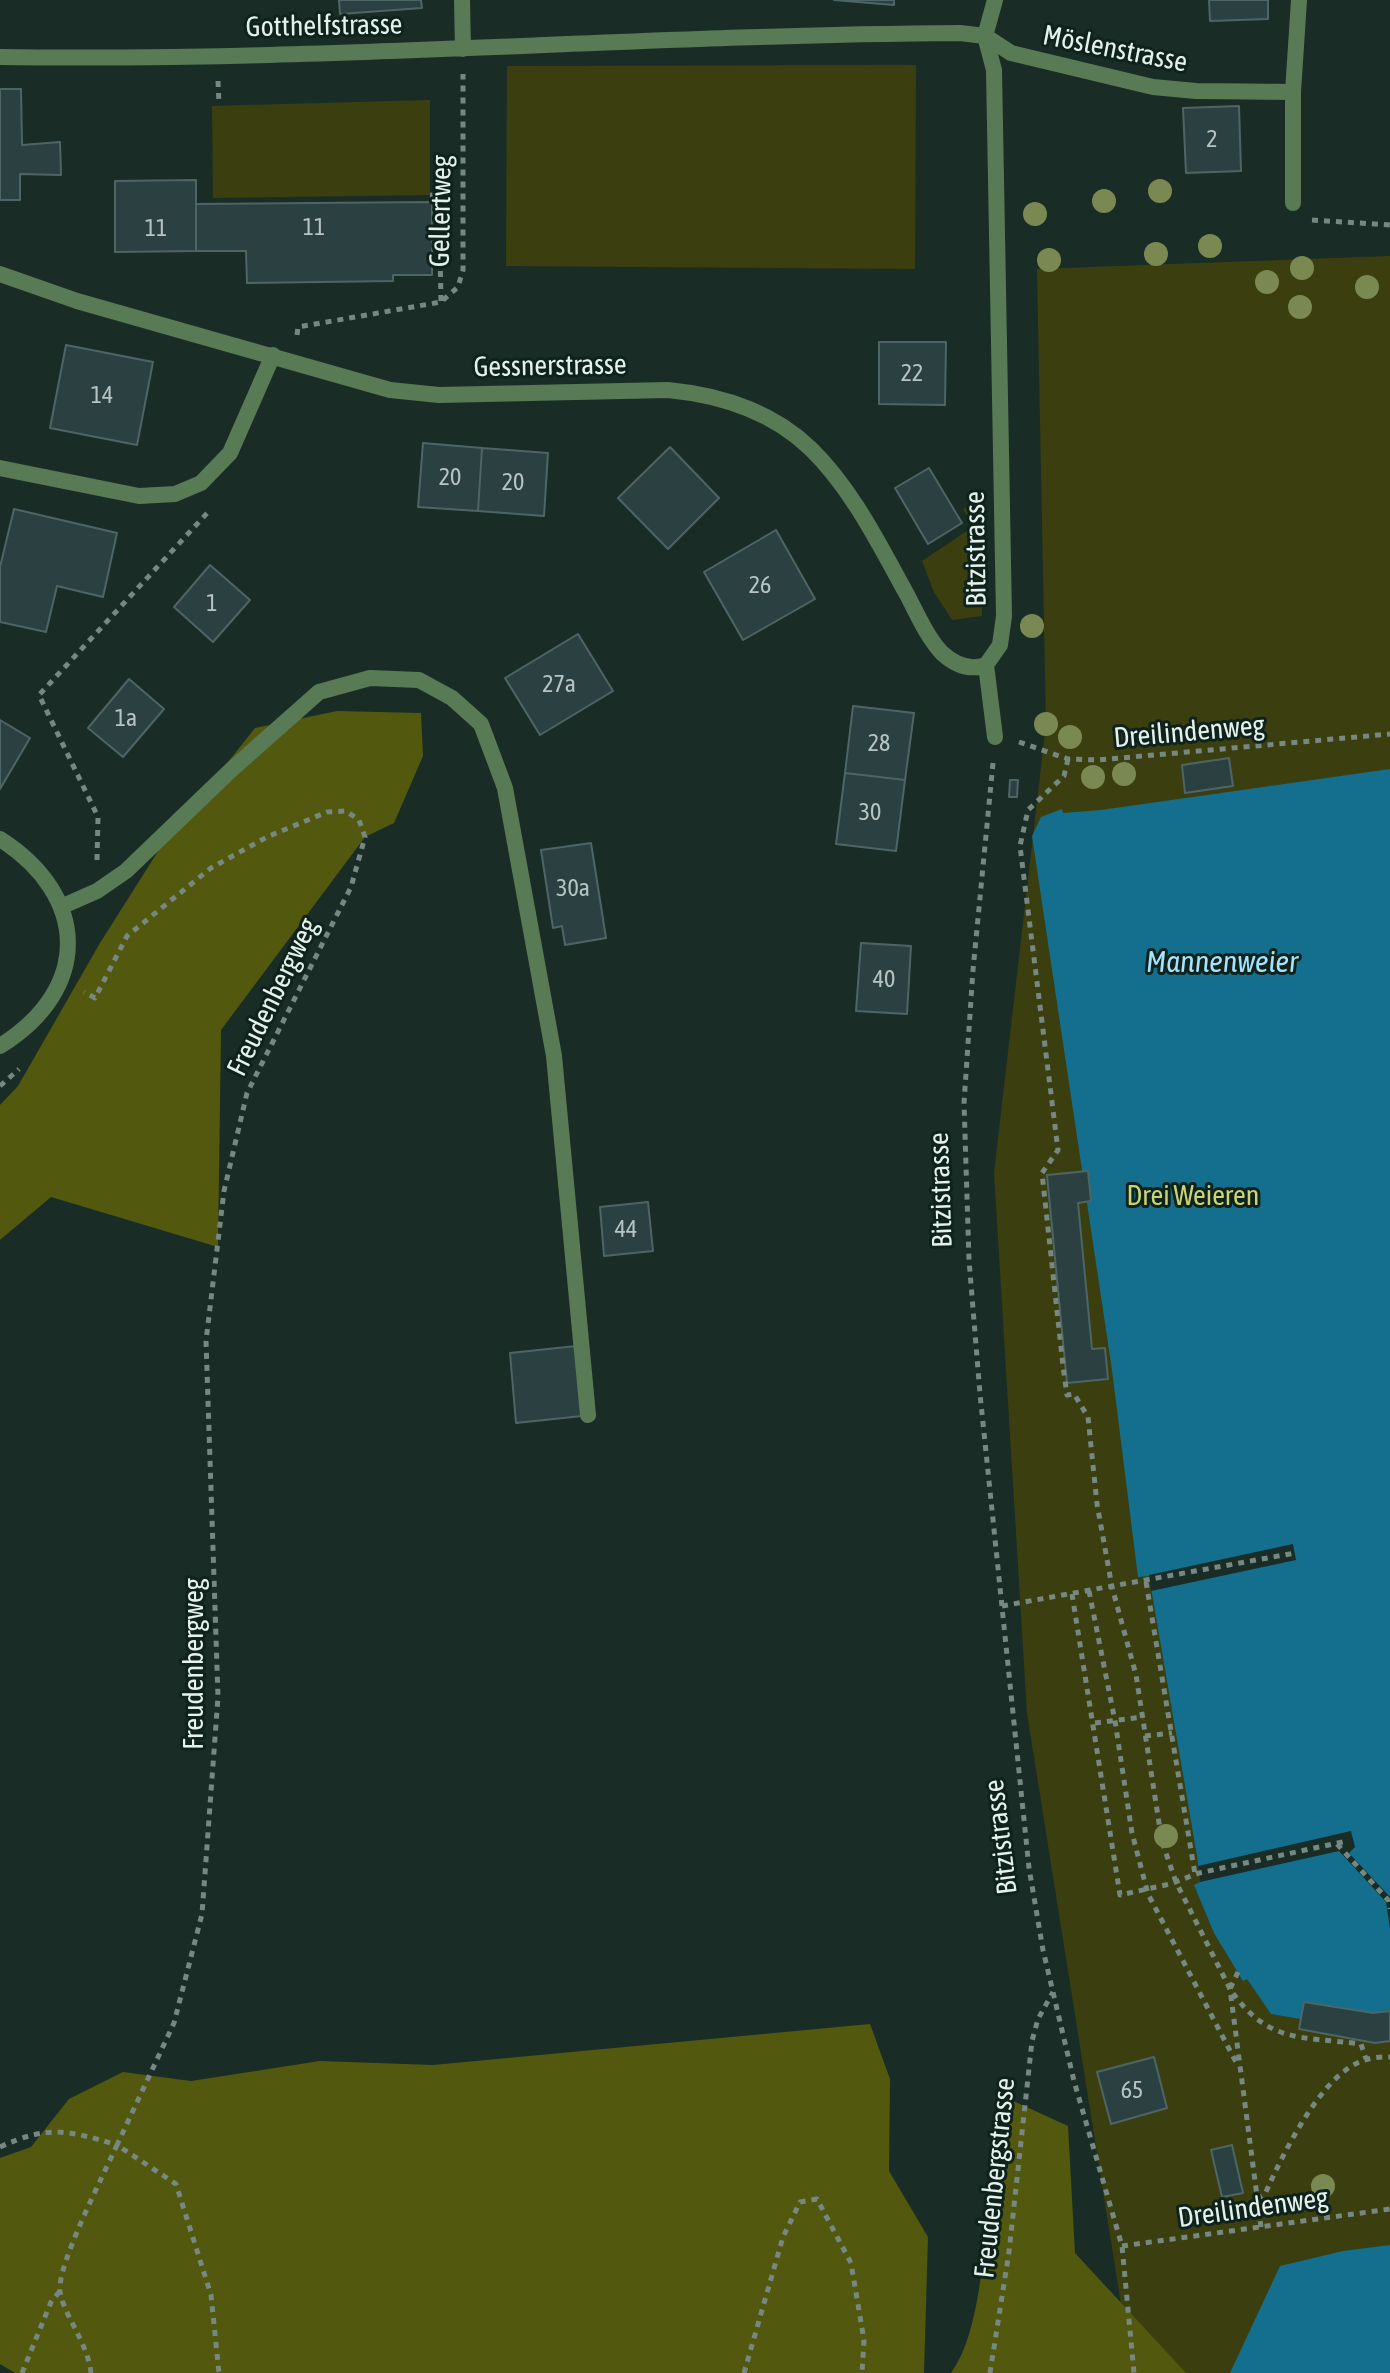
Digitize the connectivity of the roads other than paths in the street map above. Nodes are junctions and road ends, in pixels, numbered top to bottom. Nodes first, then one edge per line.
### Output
1 (462, 0) edge
2 (995, 0) edge
3 (1299, 0) edge
4 (985, 36) junction
5 (463, 49) junction
6 (0, 57) edge
7 (1293, 92) junction
8 (1293, 203) road end
9 (0, 274) edge
10 (273, 355) junction
11 (0, 468) edge
12 (986, 665) junction
13 (995, 737) road end
14 (0, 839) edge
15 (63, 906) junction
16 (0, 1046) edge
17 (588, 1415) dead end

1 - 5 street
2 - 4 street, Bitzistrasse
3 - 7 street
4 - 5 street, Gotthelfstrasse
4 - 7 street, Möslenstrasse
4 - 12 street, Bitzistrasse
5 - 6 street, Gotthelfstrasse
7 - 8 street
9 - 10 street, Gessnerstrasse
10 - 11 street
10 - 12 street, Gessnerstrasse
12 - 13 street
14 - 15 street
15 - 16 street
15 - 17 street

